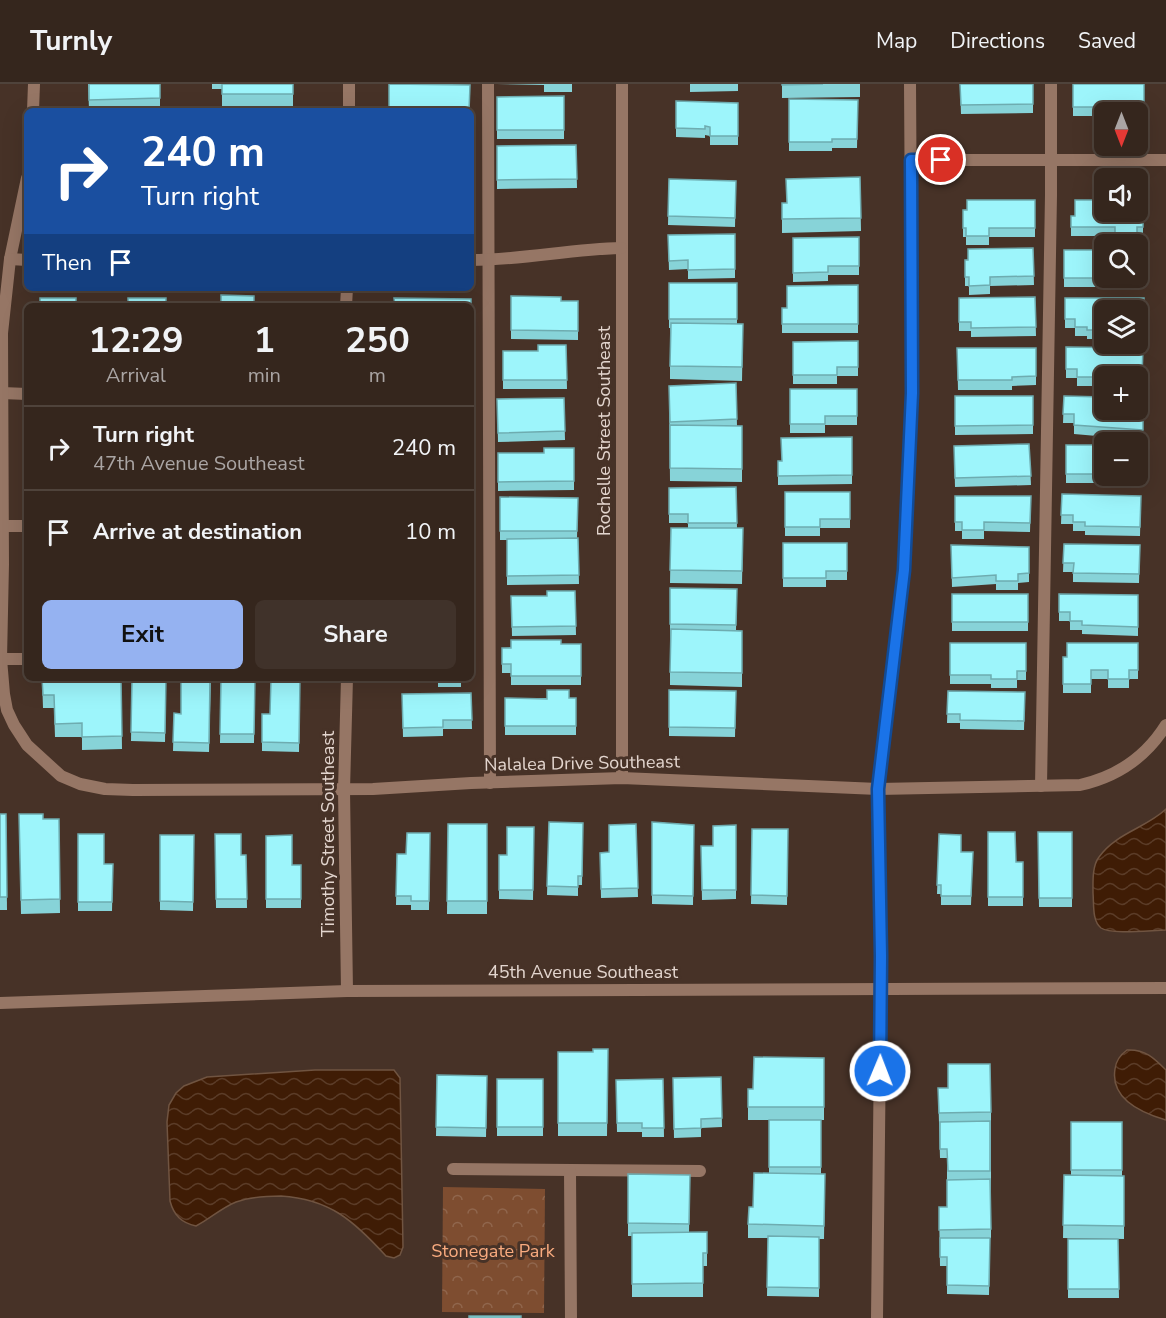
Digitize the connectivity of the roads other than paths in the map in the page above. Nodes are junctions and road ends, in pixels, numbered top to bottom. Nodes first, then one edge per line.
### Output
1 (34, 84) edge
2 (349, 84) edge
3 (488, 84) edge
4 (621, 84) edge
5 (910, 84) edge
6 (1051, 84) edge
7 (33, 108) edge
8 (348, 108) edge
9 (911, 160) junction
10 (1051, 160) junction
11 (1166, 160) edge
12 (24, 192) edge
13 (621, 248) junction
14 (10, 259) junction
15 (24, 260) edge
16 (474, 260) edge
17 (488, 260) junction
18 (2, 393) junction
19 (24, 394) edge
20 (2, 526) junction
21 (24, 526) edge
22 (1, 659) edge
23 (24, 659) edge
24 (347, 681) edge
25 (1166, 725) edge
26 (622, 778) junction
27 (490, 783) junction
28 (1041, 786) junction
29 (878, 789) junction
30 (344, 790) junction
31 (1166, 988) edge
32 (881, 990) junction
33 (347, 991) junction
34 (0, 1003) edge
35 (453, 1169) dead end
36 (699, 1170) dead end
37 (570, 1171) junction
38 (572, 1318) edge
39 (877, 1318) edge

1 - 7 street
2 - 8 street
3 - 17 street
4 - 13 street, Rochelle Street Southeast
5 - 9 street
6 - 10 street
9 - 10 street
9 - 29 street
10 - 11 street
10 - 28 street
12 - 14 street, Nalalea Drive Southeast
13 - 17 street
13 - 26 street, Rochelle Street Southeast
14 - 15 street
14 - 18 street, Nalalea Drive Southeast
16 - 17 street
17 - 27 street
18 - 19 street
18 - 20 street, Nalalea Drive Southeast
20 - 21 street
20 - 22 street, Nalalea Drive Southeast
22 - 23 street
22 - 30 street, Nalalea Drive Southeast
24 - 30 street, Timothy Street Southeast
25 - 28 street, Nalalea Drive Southeast
26 - 27 street, Nalalea Drive Southeast
26 - 29 street, Nalalea Drive Southeast
27 - 30 street, Nalalea Drive Southeast
28 - 29 street, Nalalea Drive Southeast
29 - 32 street
30 - 33 street, Timothy Street Southeast
31 - 32 street, 45th Avenue Southeast
32 - 33 street, 45th Avenue Southeast
32 - 39 street
33 - 34 street, 45th Avenue Southeast
35 - 37 street
36 - 37 street
37 - 38 street

